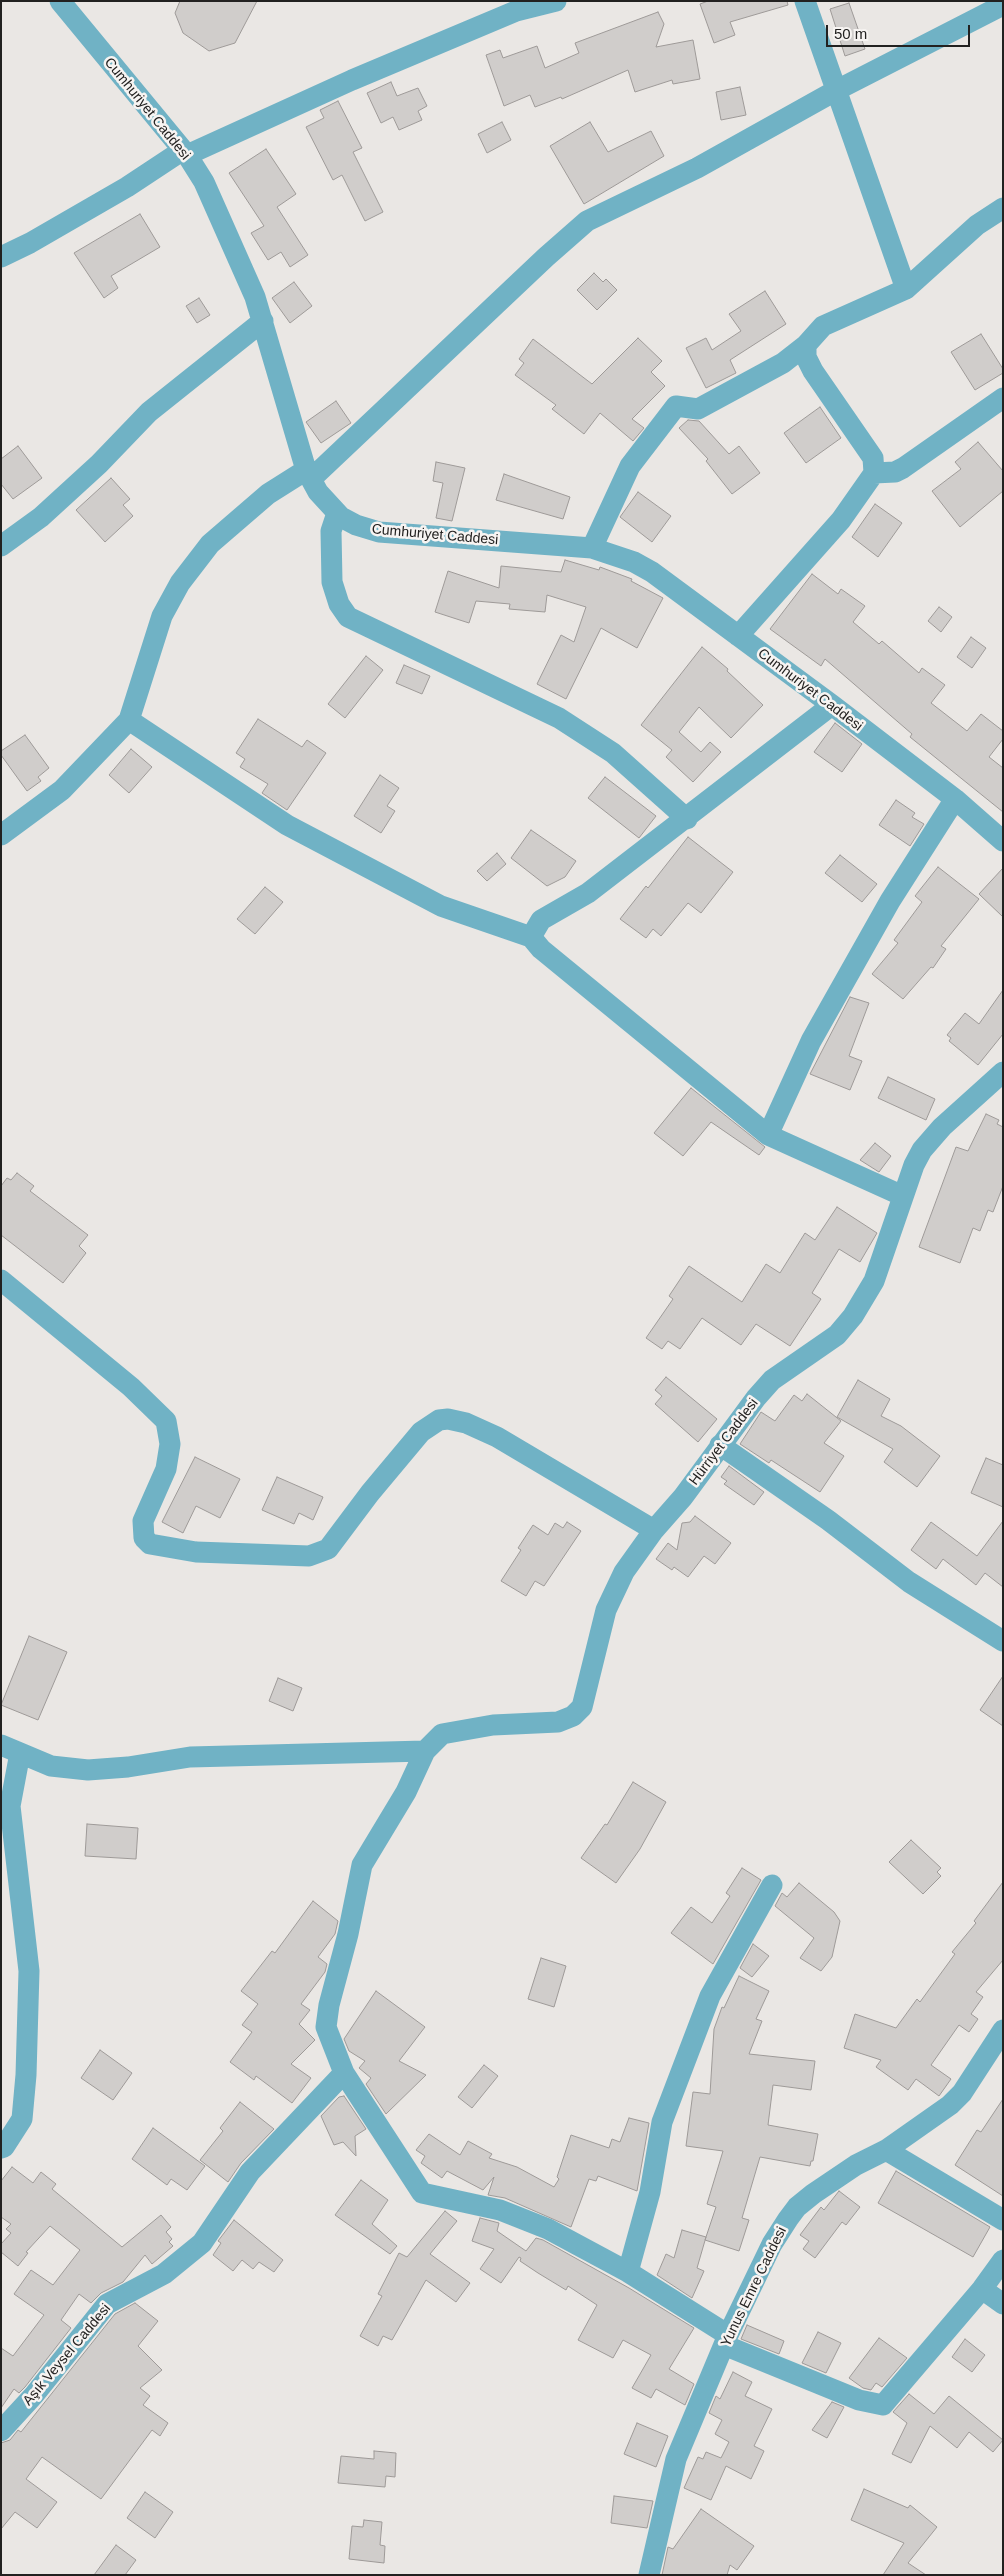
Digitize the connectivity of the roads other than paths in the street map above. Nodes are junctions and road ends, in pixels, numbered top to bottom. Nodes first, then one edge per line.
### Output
1 (60, 1) edge
2 (556, 1) edge
3 (805, 1) edge
4 (1003, 5) edge
5 (514, 6) edge
6 (835, 92) junction
7 (185, 152) junction
8 (1003, 208) edge
9 (1, 257) edge
10 (906, 290) junction
11 (263, 321) junction
12 (806, 345) junction
13 (1003, 398) edge
14 (874, 473) junction
15 (309, 475) junction
16 (337, 513) junction
17 (1, 546) edge
18 (592, 548) junction
19 (738, 636) junction
20 (832, 705) junction
21 (129, 720) junction
22 (955, 799) junction
23 (687, 819) junction
24 (1, 835) edge
25 (1003, 841) edge
26 (531, 937) junction
27 (1003, 1072) edge
28 (768, 1135) junction
29 (903, 1196) junction
30 (1, 1280) edge
31 (720, 1445) junction
32 (654, 1530) junction
33 (1003, 1640) edge
34 (11, 1749) edge
35 (425, 1750) junction
36 (772, 1885) dead end
37 (1003, 2030) edge
38 (344, 2073) junction
39 (1, 2148) edge
40 (886, 2150) junction
41 (1003, 2220) edge
42 (1003, 2260) edge
43 (628, 2272) junction
44 (982, 2289) junction
45 (1003, 2304) edge
46 (726, 2340) junction
47 (1, 2431) edge
48 (649, 2575) edge

1 - 7 street, Cumhuriyet Caddesi
2 - 5 street
3 - 6 street
4 - 6 street
5 - 7 street
6 - 10 street
6 - 15 street
7 - 9 street
7 - 11 street, Cumhuriyet Caddesi
8 - 10 street
10 - 12 street
11 - 15 street, Cumhuriyet Caddesi
11 - 17 street
12 - 14 street
12 - 18 street
13 - 14 street
14 - 19 street
15 - 16 street, Cumhuriyet Caddesi
15 - 21 street
16 - 18 street, Cumhuriyet Caddesi
16 - 23 street
18 - 19 street, Cumhuriyet Caddesi
19 - 20 street, Cumhuriyet Caddesi
20 - 22 street, Cumhuriyet Caddesi
20 - 23 street
21 - 24 street
21 - 26 street
22 - 25 street, Cumhuriyet Caddesi
22 - 28 street
23 - 26 street
26 - 28 street
27 - 29 street, Hürriyet Caddesi
28 - 29 street
29 - 31 street, Hürriyet Caddesi
30 - 32 street
31 - 32 street, Hürriyet Caddesi
31 - 33 street
32 - 35 street, Hürriyet Caddesi
34 - 35 street
34 - 39 street
35 - 38 street
36 - 43 street
37 - 40 street, Yunus Emre Caddesi
38 - 43 street
38 - 47 street, Aşık Veysel Caddesi
40 - 41 street
40 - 46 street, Yunus Emre Caddesi
42 - 44 street
43 - 46 street
44 - 45 street
44 - 46 street
46 - 48 street, Yunus Emre Caddesi

